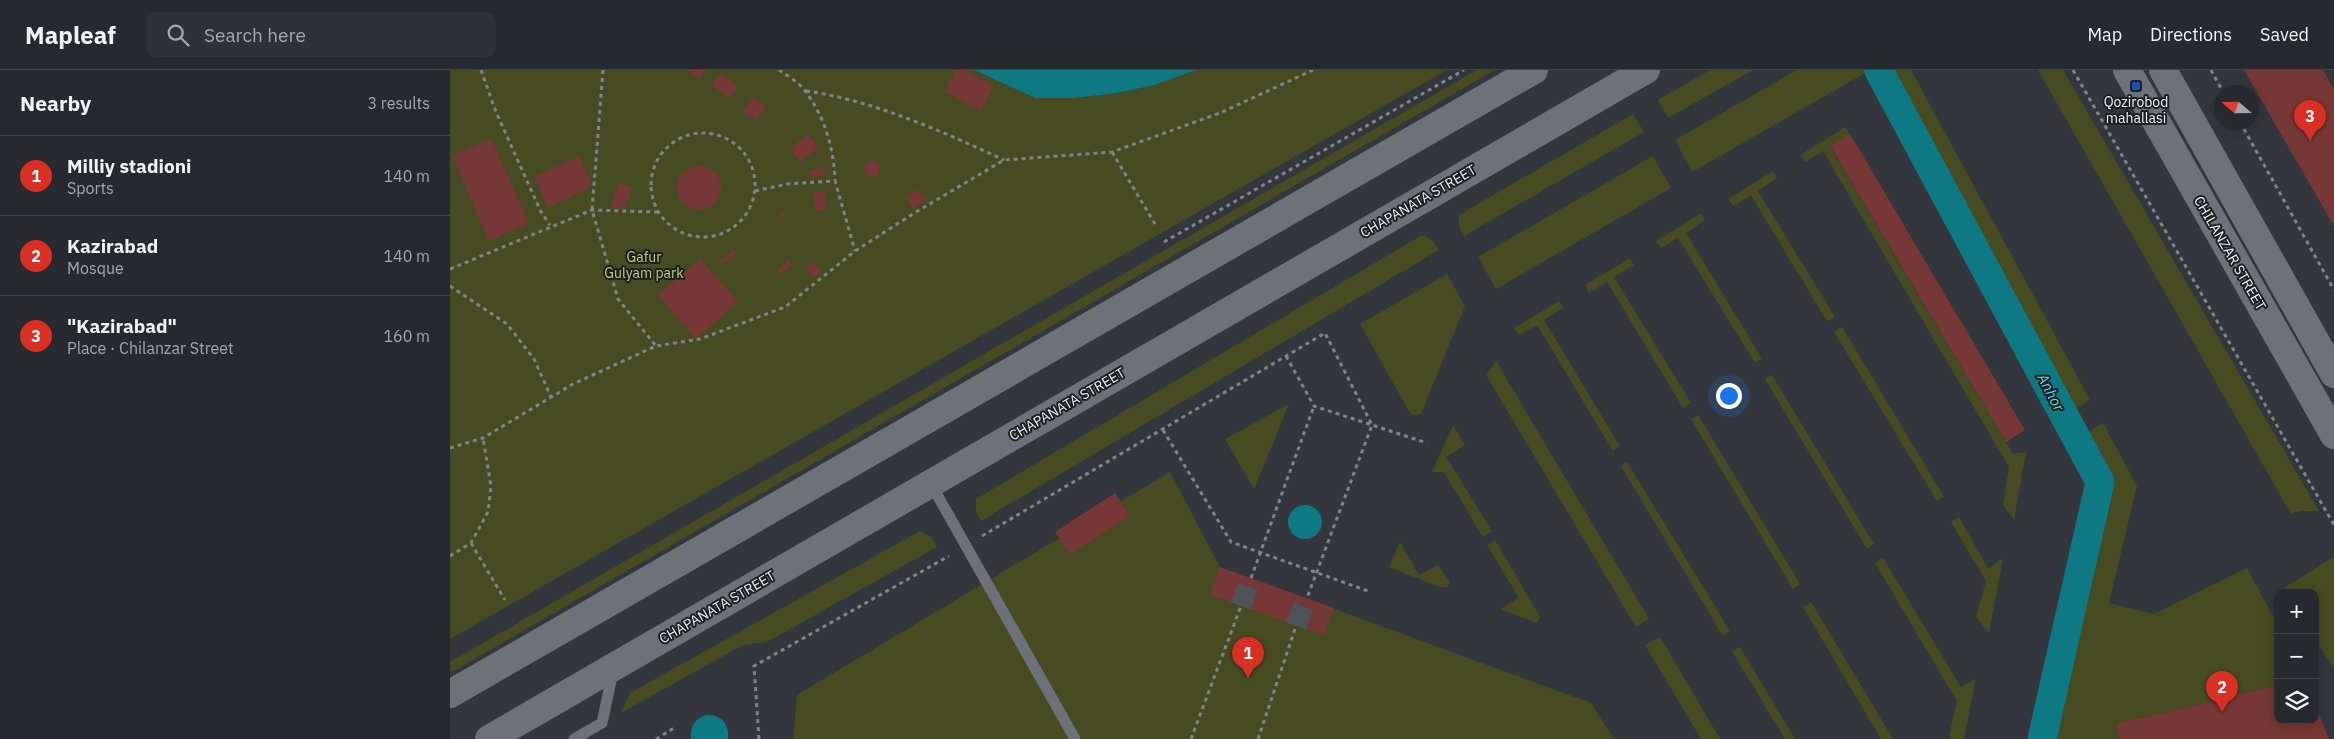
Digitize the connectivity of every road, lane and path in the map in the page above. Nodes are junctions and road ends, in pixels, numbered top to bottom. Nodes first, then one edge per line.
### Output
1 (481, 70) edge
2 (603, 70) edge
3 (779, 70) edge
4 (1313, 70) edge
5 (1464, 70) edge
6 (1534, 70) edge
7 (1646, 70) edge
8 (2073, 70) edge
9 (2127, 70) edge
10 (2163, 70) edge
11 (2211, 70) edge
12 (2219, 85) edge
13 (806, 91) junction
14 (2244, 130) edge
15 (1112, 152) junction
16 (1004, 160) junction
17 (835, 181) junction
18 (755, 191) junction
19 (592, 210) junction
20 (658, 212) junction
21 (1155, 224) dead end
22 (550, 225) junction
23 (1164, 242) dead end
24 (855, 251) junction
25 (450, 269) edge
26 (450, 286) edge
27 (2334, 290) edge
28 (656, 346) junction
29 (1286, 356) junction
30 (2334, 374) edge
31 (552, 397) junction
32 (1314, 406) junction
33 (1372, 425) junction
34 (1163, 430) junction
35 (2334, 435) edge
36 (484, 438) junction
37 (1427, 443) dead end
38 (450, 448) edge
39 (930, 483) junction
40 (2334, 524) edge
41 (471, 543) junction
42 (966, 546) junction
43 (1261, 552) junction
44 (450, 556) edge
45 (1316, 572) junction
46 (1251, 578) tunnel mouth
47 (1368, 591) dead end
48 (1307, 598) tunnel mouth
49 (505, 600) dead end
50 (1241, 606) tunnel mouth
51 (1296, 626) tunnel mouth
52 (613, 667) junction
53 (450, 694) edge
54 (674, 728) dead end
55 (489, 739) edge
56 (574, 739) edge
57 (656, 739) edge
58 (758, 739) edge
59 (1075, 739) edge
60 (1191, 739) edge
61 (1258, 739) edge

1 - 22 path
2 - 19 path
3 - 13 path
4 - 15 path
5 - 23 path
6 - 53 main road
7 - 39 main road, CHAPANATA STREET
8 - 40 path
9 - 35 main road, CHILANZAR STREET
10 - 30 main road
11 - 12 path
13 - 16 path
13 - 17 path
14 - 27 path
15 - 16 path
15 - 21 path
16 - 24 path
17 - 18 path
17 - 24 path
18 - 20 path
18 - 20 path
19 - 20 path
19 - 22 path
19 - 28 path
22 - 25 path
24 - 28 path
26 - 31 path
28 - 31 path
29 - 32 path
29 - 33 path
29 - 34 path
31 - 36 path
32 - 33 path
32 - 43 path
33 - 37 path
33 - 45 path
34 - 42 path
34 - 43 path
36 - 38 path
36 - 41 path
39 - 42 lane
39 - 52 main road, CHAPANATA STREET
41 - 44 path
41 - 49 path
42 - 58 path
42 - 59 lane
43 - 45 path
43 - 46 path
45 - 47 path
45 - 48 path
50 - 60 path
51 - 61 path
52 - 55 main road, CHAPANATA STREET
52 - 56 lane
54 - 57 path

